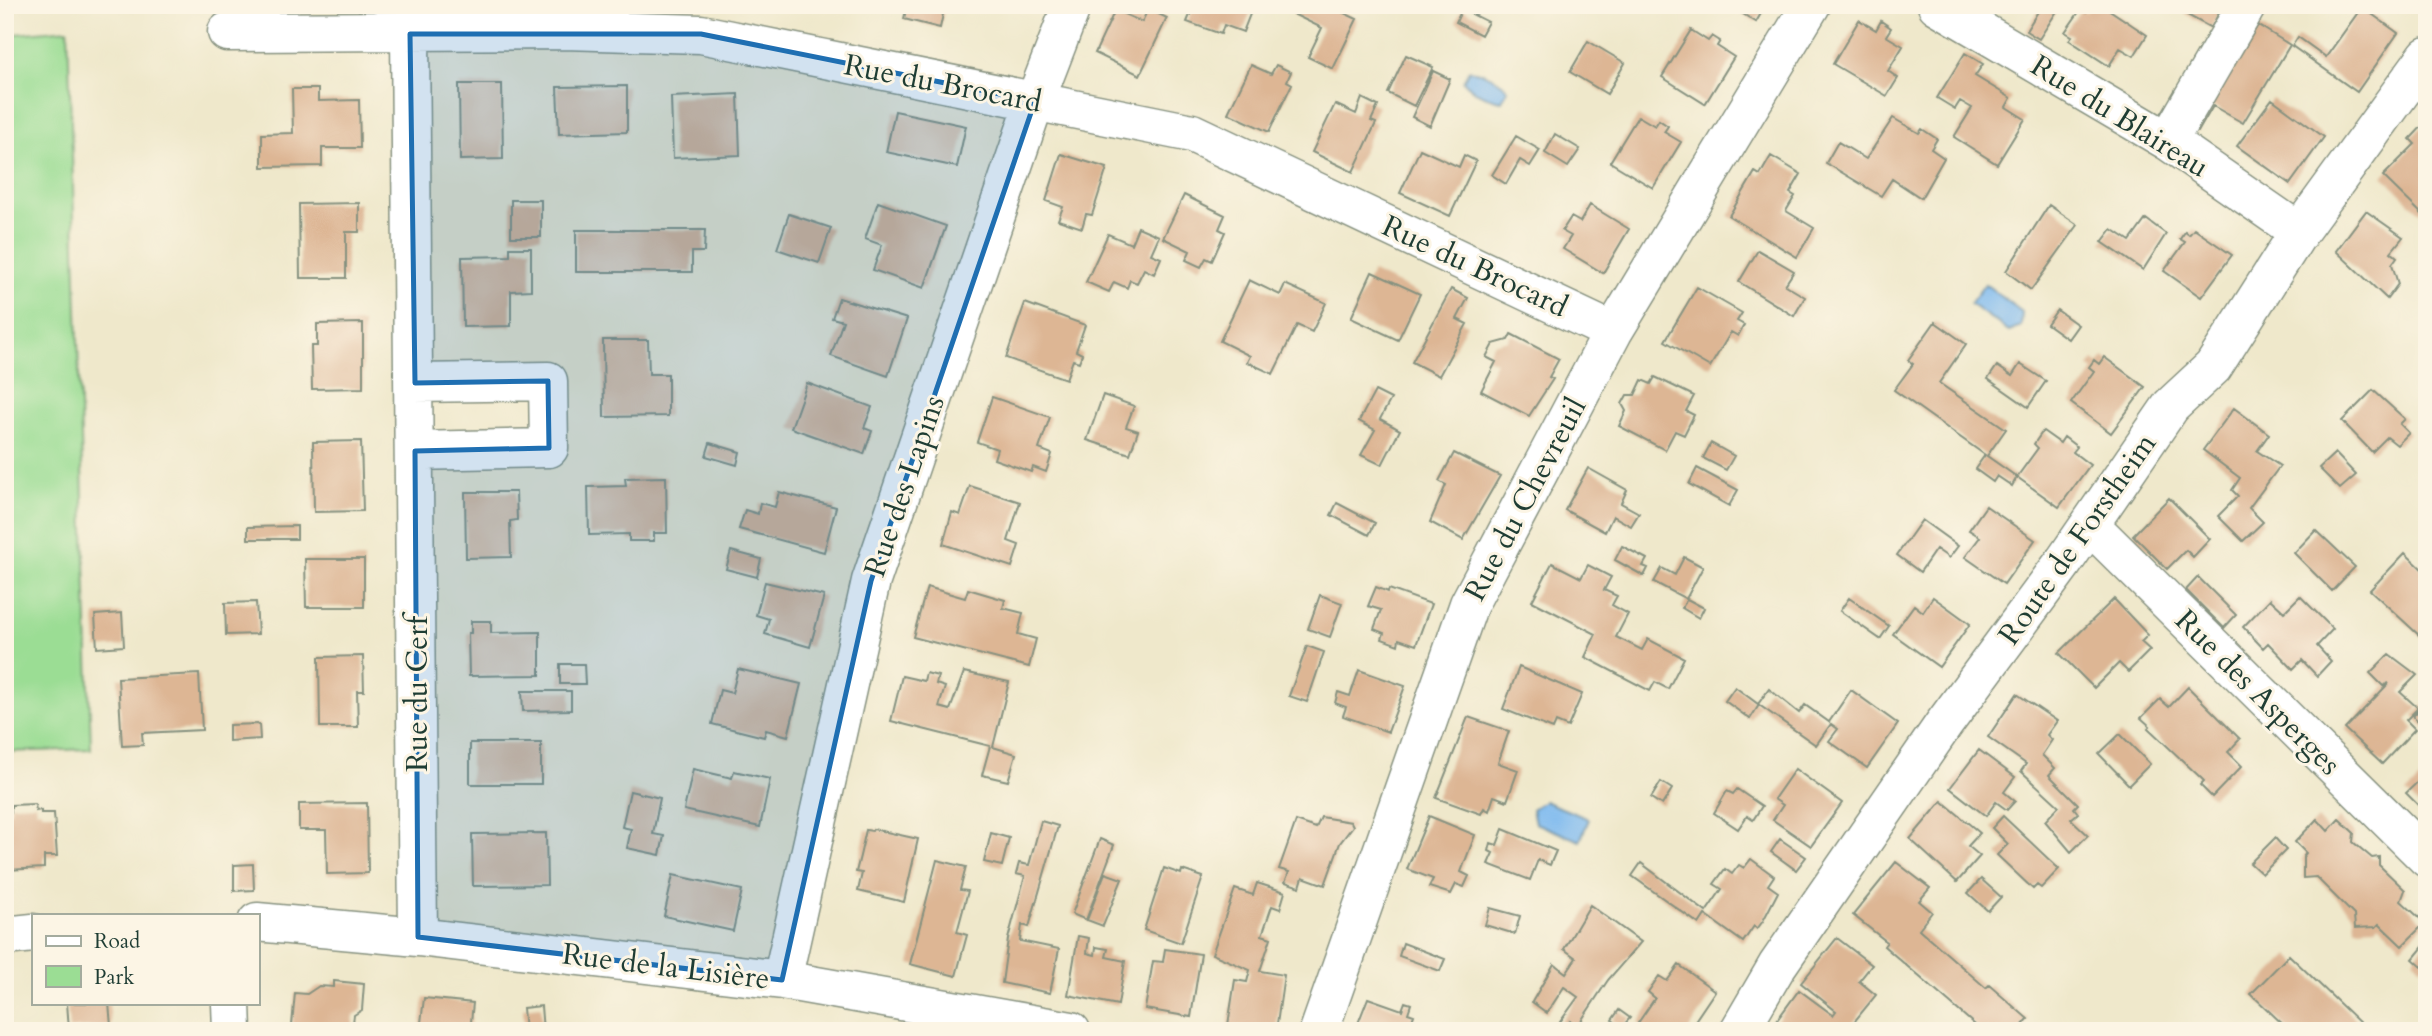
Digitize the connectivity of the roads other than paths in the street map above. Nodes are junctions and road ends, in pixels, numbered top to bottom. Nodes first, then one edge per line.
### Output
1 (1072, 5) edge
2 (1811, 5) edge
3 (1937, 5) edge
4 (2247, 5) edge
5 (564, 18) edge
6 (227, 32) dead end
7 (410, 34) junction
8 (2427, 56) edge
9 (1035, 101) junction
10 (2168, 141) junction
11 (2299, 232) junction
12 (1613, 332) junction
13 (415, 383) junction
14 (415, 451) junction
15 (2090, 525) junction
16 (2427, 858) edge
17 (259, 922) edge
18 (32, 933) edge
19 (5, 936) edge
20 (418, 937) junction
21 (782, 980) junction
22 (231, 1004) edge
23 (232, 1031) edge
24 (1071, 1031) edge
25 (1319, 1031) edge
26 (1738, 1031) edge

1 - 9 street, Rue des Lapins
2 - 12 street, Rue du Chevreuil
3 - 10 street, Rue du Blaireau
4 - 10 street
5 - 7 street, Rue du Brocard
5 - 9 street, Rue du Brocard
6 - 7 street, Rue du Brocard
7 - 13 street, Rue du Cerf
8 - 11 street, Route de Forstheim
9 - 12 street, Rue du Brocard
9 - 21 street, Rue des Lapins
10 - 11 street, Rue du Blaireau
11 - 15 street, Route de Forstheim
12 - 25 street, Rue du Chevreuil
13 - 14 street, Rue du Cerf
13 - 14 street
14 - 20 street, Rue du Cerf
15 - 16 street, Rue des Asperges
15 - 26 street, Route de Forstheim
17 - 20 street, Rue de la Lisière
18 - 19 street
20 - 21 street, Rue de la Lisière
21 - 24 street, Rue de la Lisière
22 - 23 street

